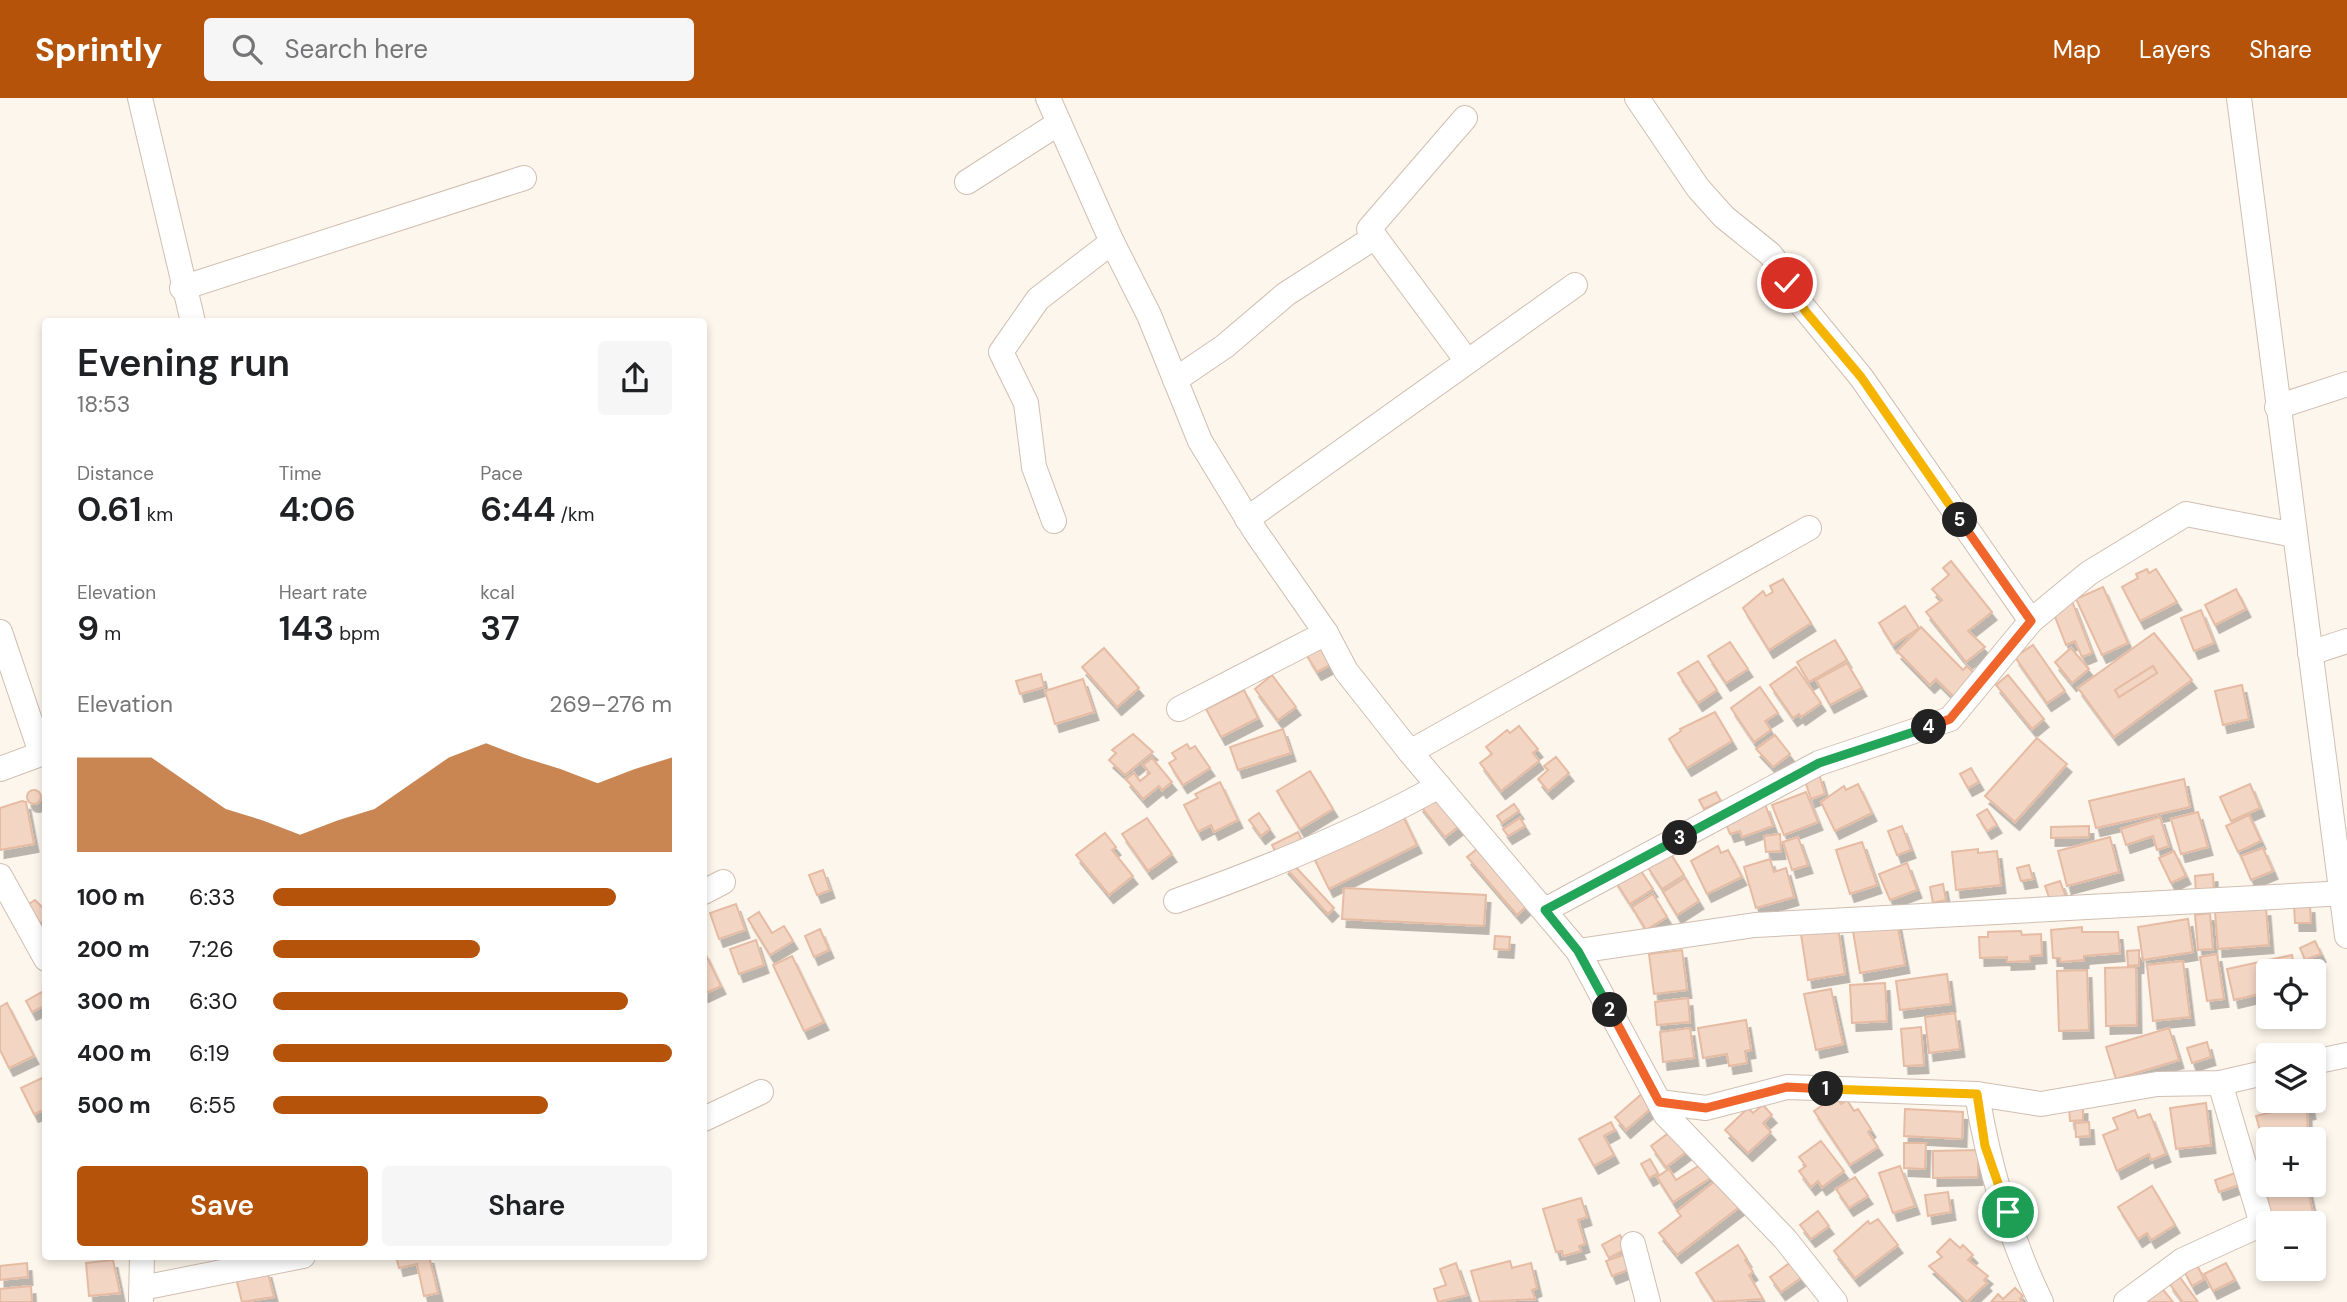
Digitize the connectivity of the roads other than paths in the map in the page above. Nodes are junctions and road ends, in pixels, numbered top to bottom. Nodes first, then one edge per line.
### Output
1 (1048, 98) edge
2 (1637, 98) edge
3 (2239, 98) edge
4 (145, 99) edge
5 (1465, 118) dead end
6 (1059, 122) junction
7 (524, 178) dead end
8 (967, 182) dead end
9 (1375, 237) junction
10 (1112, 242) junction
11 (1575, 285) dead end
12 (182, 288) junction
13 (192, 318) edge
14 (1466, 361) junction
15 (1175, 380) junction
16 (2347, 384) edge
17 (2277, 407) junction
18 (1247, 519) junction
19 (1054, 522) dead end
20 (1809, 528) dead end
21 (2294, 535) junction
22 (2031, 621) junction
23 (0, 632) edge
24 (1326, 633) junction
25 (2347, 641) edge
26 (2310, 653) junction
27 (1179, 709) dead end
28 (42, 750) edge
29 (1410, 751) junction
30 (42, 753) edge
31 (0, 769) edge
32 (1439, 786) junction
33 (0, 876) edge
34 (2345, 893) edge
35 (1176, 901) dead end
36 (1545, 910) junction
37 (2347, 936) edge
38 (42, 944) edge
39 (1578, 951) junction
40 (2347, 1055) edge
41 (2326, 1059) edge
42 (2256, 1075) edge
43 (2220, 1083) junction
44 (761, 1093) dead end
45 (1977, 1094) junction
46 (1659, 1102) junction
47 (1706, 1108) junction
48 (707, 1118) edge
49 (1677, 1126) junction
50 (1633, 1244) dead end
51 (142, 1260) edge
52 (286, 1260) edge
53 (141, 1295) edge
54 (1648, 1302) edge
55 (1835, 1302) edge
56 (2041, 1302) edge
57 (2126, 1302) edge

1 - 6 street
2 - 22 street
3 - 17 street
4 - 12 street
5 - 9 street
6 - 8 street
6 - 10 street
7 - 12 street
9 - 14 street
9 - 15 street
10 - 15 street
10 - 19 street
11 - 14 street
12 - 13 street
14 - 18 street
15 - 18 street
16 - 17 street
17 - 21 street
18 - 24 street
20 - 29 street
21 - 22 street
21 - 26 street
22 - 36 street
23 - 28 street
24 - 27 street
24 - 29 street
25 - 26 street
26 - 34 street
29 - 32 street
30 - 31 street
32 - 35 street
32 - 36 street
33 - 38 street
34 - 37 street
34 - 39 street
36 - 39 street
39 - 46 street
40 - 41 street
42 - 43 street
43 - 45 street
43 - 57 street
44 - 48 street
45 - 47 street
45 - 56 street
46 - 47 street
46 - 49 street
47 - 49 street
49 - 55 street
50 - 54 street
51 - 53 street
52 - 53 street

